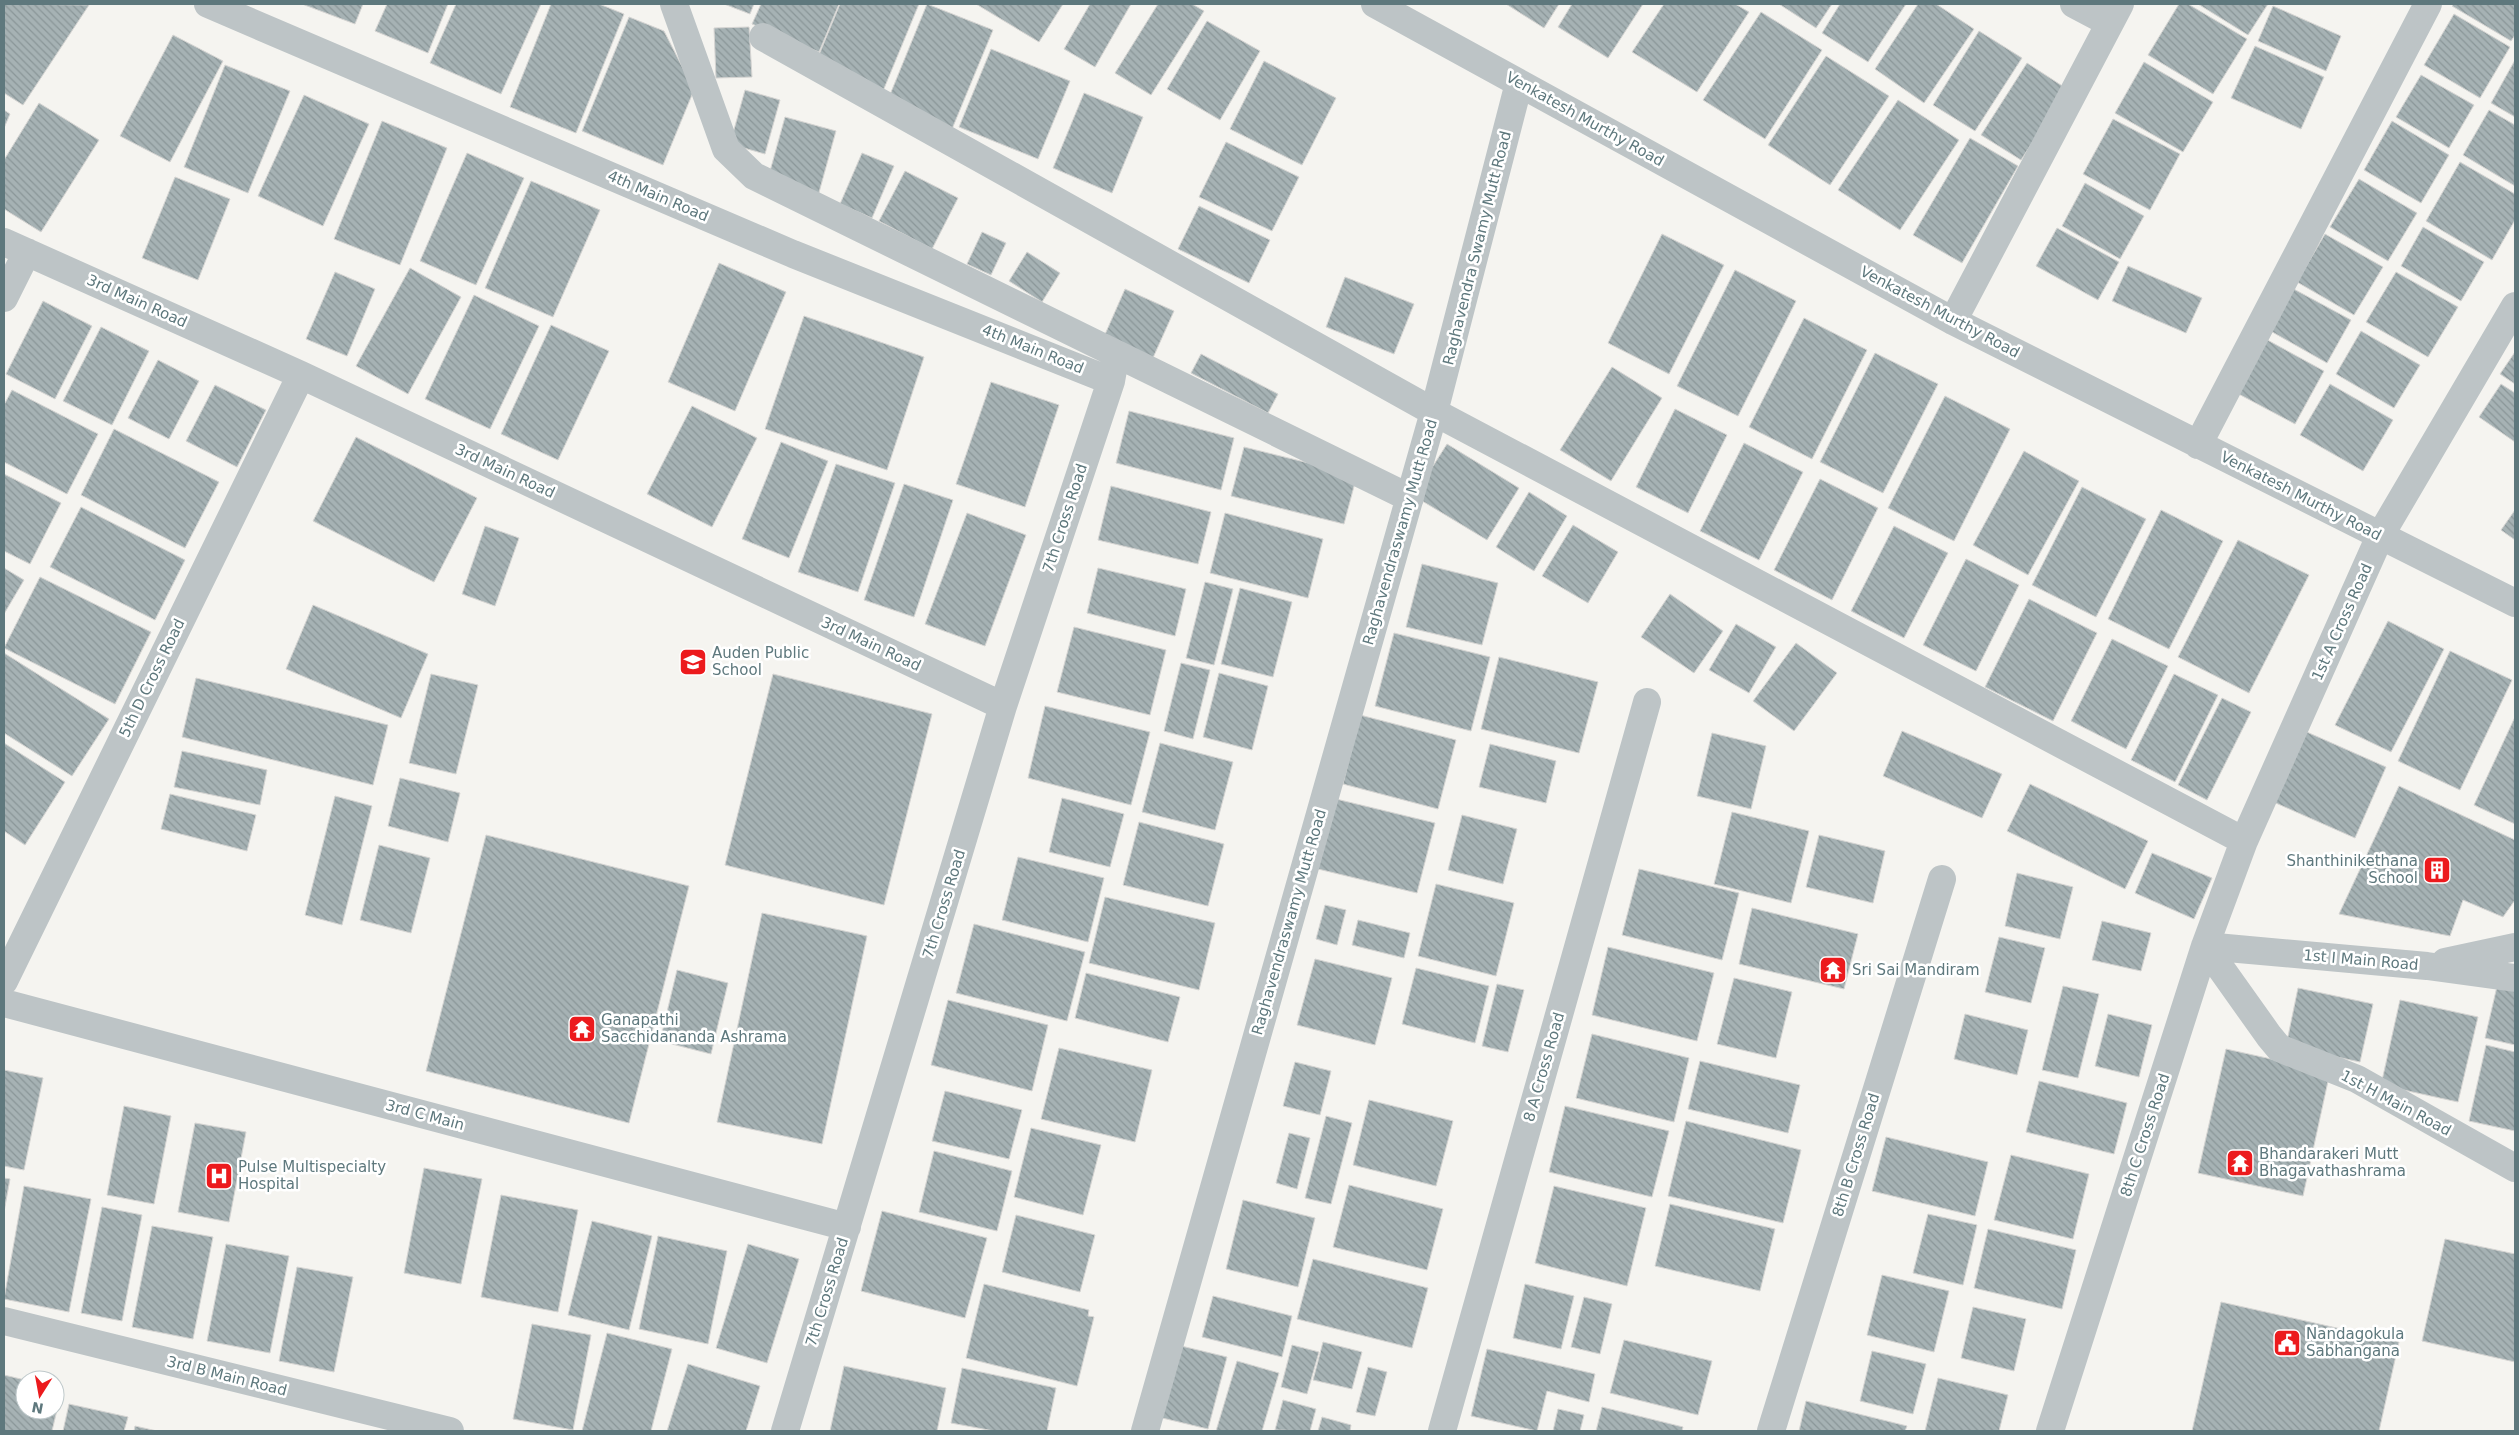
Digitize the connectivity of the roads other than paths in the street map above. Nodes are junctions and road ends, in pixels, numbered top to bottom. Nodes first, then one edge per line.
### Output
1 (208, 4) edge
2 (674, 4) edge
3 (1375, 4) edge
4 (2074, 4) edge
5 (2428, 4) edge
6 (2115, 13) edge
7 (763, 37) dead end
8 (1519, 83) junction
9 (15, 247) edge
10 (4, 298) edge
11 (2515, 306) edge
12 (1953, 321) junction
13 (1116, 369) junction
14 (301, 375) junction
15 (1434, 412) junction
16 (2198, 445) junction
17 (1410, 498) junction
18 (2380, 536) junction
19 (2515, 603) edge
20 (1647, 702) dead end
21 (1003, 706) junction
22 (2244, 841) junction
23 (1942, 879) dead end
24 (2205, 946) junction
25 (2515, 947) edge
26 (2427, 966) junction
27 (2515, 978) edge
28 (4, 981) edge
29 (4, 1003) edge
30 (2515, 1168) edge
31 (847, 1227) junction
32 (4, 1321) edge
33 (450, 1431) edge
34 (785, 1431) edge
35 (1145, 1431) edge
36 (1442, 1431) edge
37 (1770, 1431) edge
38 (2050, 1431) edge

1 - 13 street, 4th Main Road
2 - 13 street
3 - 8 street, Venkatesh Murthy Road
4 - 6 street
5 - 16 street
6 - 12 street
7 - 15 street
8 - 12 street, Venkatesh Murthy Road
8 - 15 street, Raghavendra Swamy Mutt Road
9 - 10 street
9 - 14 street, 3rd Main Road
11 - 18 street, 1st A Cross Road
12 - 16 street, Venkatesh Murthy Road
13 - 17 street
13 - 21 street, 7th Cross Road
14 - 21 street, 3rd Main Road
14 - 28 street, 5th D Cross Road
15 - 17 street, Raghavendraswamy Mutt Road
15 - 22 street
16 - 18 street, Venkatesh Murthy Road
17 - 35 street, Raghavendraswamy Mutt Road
18 - 19 street, Venkatesh Murthy Road
18 - 22 street, 1st A Cross Road
20 - 36 street, 8 A Cross Road
21 - 31 street, 7th Cross Road
22 - 24 street, 8th C Cross Road
23 - 37 street, 8th B Cross Road
24 - 26 street, 1st I Main Road
24 - 30 street, 1st H Main Road
24 - 38 street, 8th C Cross Road
25 - 26 street
26 - 27 street, 1st I Main Road
29 - 31 street, 3rd C Main
31 - 34 street, 7th Cross Road
32 - 33 street, 3rd B Main Road

